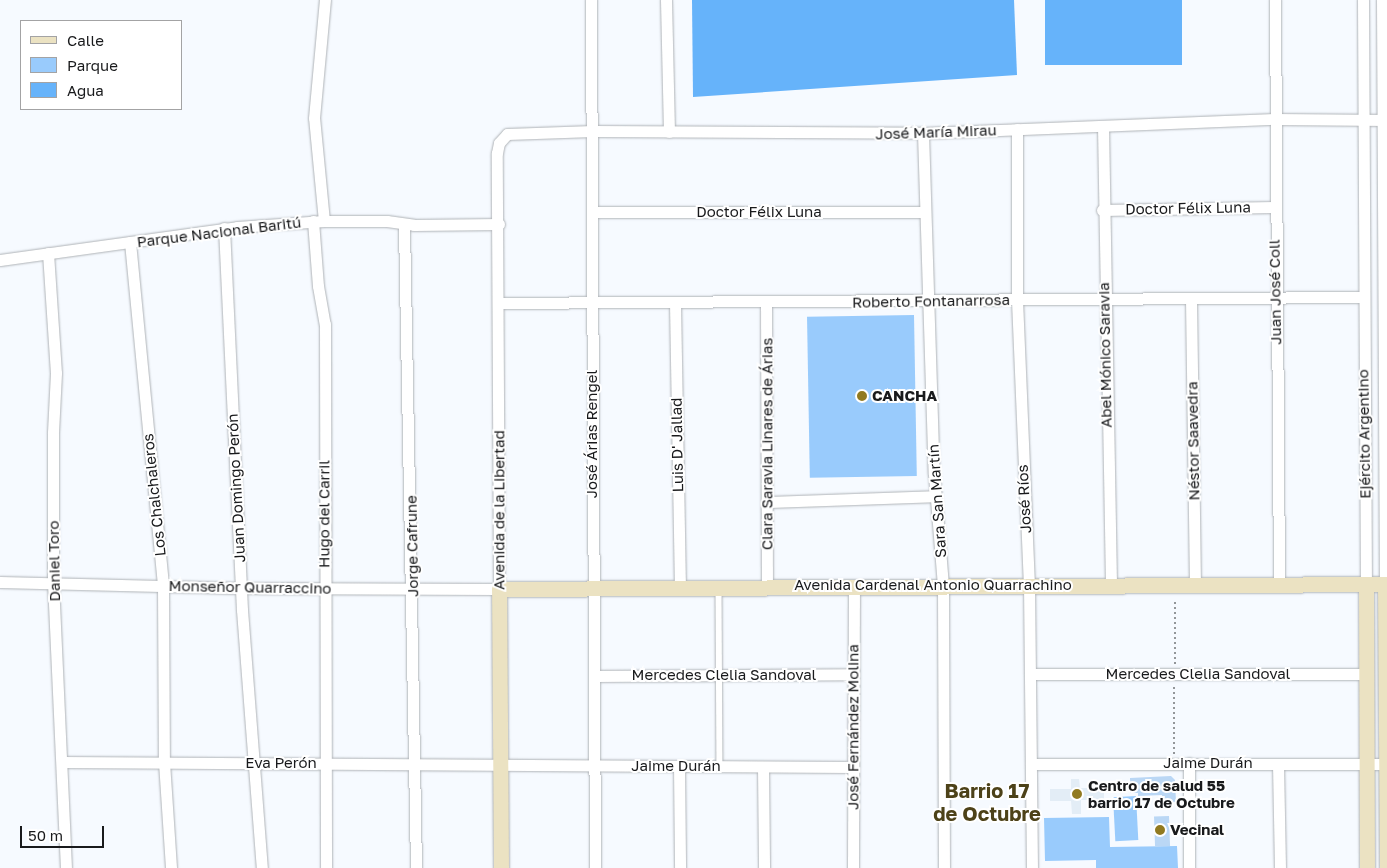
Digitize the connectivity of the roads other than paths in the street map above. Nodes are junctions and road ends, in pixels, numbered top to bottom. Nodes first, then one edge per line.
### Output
1 (325, 0) edge
2 (591, 0) edge
3 (666, 0) edge
4 (1275, 0) edge
5 (1363, 0) edge
6 (1382, 0) edge
7 (1384, 27) edge
8 (1275, 119) junction
9 (1364, 120) junction
10 (1384, 120) edge
11 (1103, 126) junction
12 (1017, 129) junction
13 (593, 132) junction
14 (669, 132) junction
15 (922, 133) junction
16 (497, 153) joint
17 (1274, 207) junction
18 (1102, 210) junction
19 (593, 212) junction
20 (924, 212) junction
21 (318, 221) junction
22 (404, 224) junction
23 (498, 224) junction
24 (224, 228) junction
25 (130, 242) junction
26 (48, 253) junction
27 (0, 260) edge
28 (1363, 297) junction
29 (1275, 298) junction
30 (1104, 299) junction
31 (1191, 299) junction
32 (1017, 300) junction
33 (766, 302) junction
34 (928, 302) junction
35 (498, 303) junction
36 (675, 303) junction
37 (591, 304) junction
38 (1386, 340) edge
39 (935, 496) junction
40 (767, 502) junction
41 (0, 582) edge
42 (53, 582) junction
43 (1029, 584) junction
44 (1111, 584) junction
45 (1195, 584) junction
46 (1279, 584) junction
47 (1386, 584) edge
48 (1366, 585) junction
49 (164, 586) junction
50 (719, 586) junction
51 (767, 586) junction
52 (943, 586) junction
53 (324, 587) junction
54 (680, 587) junction
55 (854, 587) junction
56 (241, 588) junction
57 (413, 589) junction
58 (500, 589) junction
59 (593, 589) junction
60 (719, 674) junction
61 (853, 674) junction
62 (1030, 674) junction
63 (1366, 674) junction
64 (594, 676) junction
65 (62, 762) junction
66 (164, 762) junction
67 (254, 763) junction
68 (326, 763) junction
69 (1189, 763) junction
70 (1031, 764) junction
71 (1278, 764) junction
72 (1367, 764) junction
73 (1385, 764) junction
74 (416, 766) junction
75 (500, 766) junction
76 (679, 766) junction
77 (720, 766) junction
78 (594, 767) junction
79 (763, 767) junction
80 (852, 767) junction
81 (66, 868) edge
82 (171, 868) edge
83 (262, 868) edge
84 (326, 868) edge
85 (416, 868) edge
86 (501, 868) edge
87 (595, 868) edge
88 (680, 868) edge
89 (764, 868) edge
90 (853, 868) edge
91 (944, 868) edge
92 (1032, 868) edge
93 (1189, 868) edge
94 (1280, 868) edge
95 (1367, 868) edge
96 (1386, 868) edge

1 - 21 street, Hugo del Carril
2 - 13 street, José Árias Rengel
3 - 14 street
4 - 8 street, Juan José Coll
5 - 9 street, Ejército Argentino
6 - 7 street, Ejército Argentino
7 - 10 street, Ejército Argentino
8 - 9 street, José María Mirau
8 - 11 street, José María Mirau
8 - 17 street, Juan José Coll
9 - 10 street, José María Mirau
9 - 28 street, Ejército Argentino
10 - 38 street, Ejército Argentino
11 - 12 street, José María Mirau
11 - 18 street, Abel Mónico Saravia
12 - 15 street, José María Mirau
12 - 32 street, José Ríos
13 - 14 street, José María Mirau
13 - 16 street, José María Mirau
13 - 19 street, José Árias Rengel
14 - 15 street, José María Mirau
15 - 20 street, Sara San Martín
16 - 23 street, Avenida de la Libertad
17 - 18 street, Doctor Félix Luna
17 - 29 street, Juan José Coll
18 - 30 street, Abel Mónico Saravia
19 - 20 street, Doctor Félix Luna
19 - 37 street, José Árias Rengel
20 - 34 street, Sara San Martín
21 - 22 street, Parque Nacional Baritú
21 - 24 street, Parque Nacional Baritú
21 - 53 street, Hugo del Carril
22 - 23 street, Parque Nacional Baritú
22 - 57 street, Jorge Cafrune
23 - 35 street, Avenida de la Libertad
24 - 25 street, Parque Nacional Baritú
24 - 56 street, Juan Domingo Perón
25 - 26 street, Parque Nacional Baritú
25 - 49 street, Los Chalchaleros
26 - 27 street, Parque Nacional Baritú
26 - 42 street, Daniel Toro
28 - 29 street, Roberto Fontanarrosa
28 - 48 street, Ejército Argentino
29 - 31 street, Roberto Fontanarrosa
29 - 46 street, Juan José Coll
30 - 31 street, Roberto Fontanarrosa
30 - 32 street, Roberto Fontanarrosa
30 - 44 street, Abel Mónico Saravia
31 - 45 street, Néstor Saavedra
32 - 34 street, Roberto Fontanarrosa
32 - 43 street, José Ríos
33 - 34 street, Roberto Fontanarrosa
33 - 36 street, Roberto Fontanarrosa
33 - 40 street, Clara Saravia Linares de Árias
34 - 39 street, Sara San Martín
35 - 37 street, Roberto Fontanarrosa
35 - 58 street, Avenida de la Libertad
36 - 37 street, Roberto Fontanarrosa
36 - 54 street, Luis D' Jallad
37 - 59 street, José Árias Rengel
38 - 47 street, Ejército Argentino
39 - 40 street
39 - 52 street, Sara San Martín
40 - 51 street, Clara Saravia Linares de Árias
41 - 42 street, Monseñor Quarraccino
42 - 49 street, Monseñor Quarraccino
42 - 65 street, Daniel Toro
43 - 44 street, Avenida Cardenal Antonio Quarrachino
43 - 52 street, Avenida Cardenal Antonio Quarrachino
43 - 62 street, José Ríos
44 - 45 street, Avenida Cardenal Antonio Quarrachino
45 - 46 street, Avenida Cardenal Antonio Quarrachino
46 - 48 street, Avenida Cardenal Antonio Quarrachino
47 - 48 street
47 - 73 street, Ejército Argentino
48 - 63 street, Ejército Argentino
49 - 56 street, Monseñor Quarraccino
49 - 66 street, Los Chalchaleros
50 - 51 street, Avenida Cardenal Antonio Quarrachino
50 - 54 street, Avenida Cardenal Antonio Quarrachino
50 - 60 lane
51 - 55 street, Avenida Cardenal Antonio Quarrachino
52 - 55 street, Avenida Cardenal Antonio Quarrachino
52 - 91 street, Sara San Martín
53 - 56 street, Monseñor Quarraccino
53 - 57 street, Monseñor Quarraccino
53 - 68 street, Hugo del Carril
54 - 59 street, Avenida Cardenal Antonio Quarrachino
55 - 61 street, José Fernández Molina
56 - 67 street, Juan Domingo Perón
57 - 58 street, Monseñor Quarraccino
57 - 74 street, Jorge Cafrune
58 - 59 street, Avenida Cardenal Antonio Quarrachino
58 - 75 street, Avenida de la Libertad
59 - 64 street, José Árias Rengel
60 - 61 street, Mercedes Clelia Sandoval
60 - 64 street, Mercedes Clelia Sandoval
60 - 77 lane
61 - 80 street, José Fernández Molina
62 - 63 street, Mercedes Clelia Sandoval
62 - 70 street, José Ríos
63 - 72 street, Ejército Argentino
64 - 78 street, José Árias Rengel
65 - 66 street, Eva Perón
65 - 81 street, Daniel Toro
66 - 67 street, Eva Perón
66 - 82 street, Los Chalchaleros
67 - 68 street, Eva Perón
67 - 83 street, Juan Domingo Perón
68 - 74 street, Eva Perón
68 - 84 street, Hugo del Carril
69 - 70 street, Jaime Durán
69 - 71 street, Jaime Durán
69 - 93 street
70 - 92 street, José Ríos
71 - 72 street, Jaime Durán
71 - 94 street
72 - 73 street, Jaime Durán
72 - 95 street, Ejército Argentino
73 - 96 street, Ejército Argentino
74 - 75 street, Eva Perón
74 - 85 street, Jorge Cafrune
75 - 78 street, Jaime Durán
75 - 86 street, Avenida de la Libertad
76 - 77 street, Jaime Durán
76 - 78 street, Jaime Durán
76 - 88 street
77 - 79 street, Jaime Durán
78 - 87 street, José Árias Rengel
79 - 80 street, Jaime Durán
79 - 89 street
80 - 90 street, José Fernández Molina

